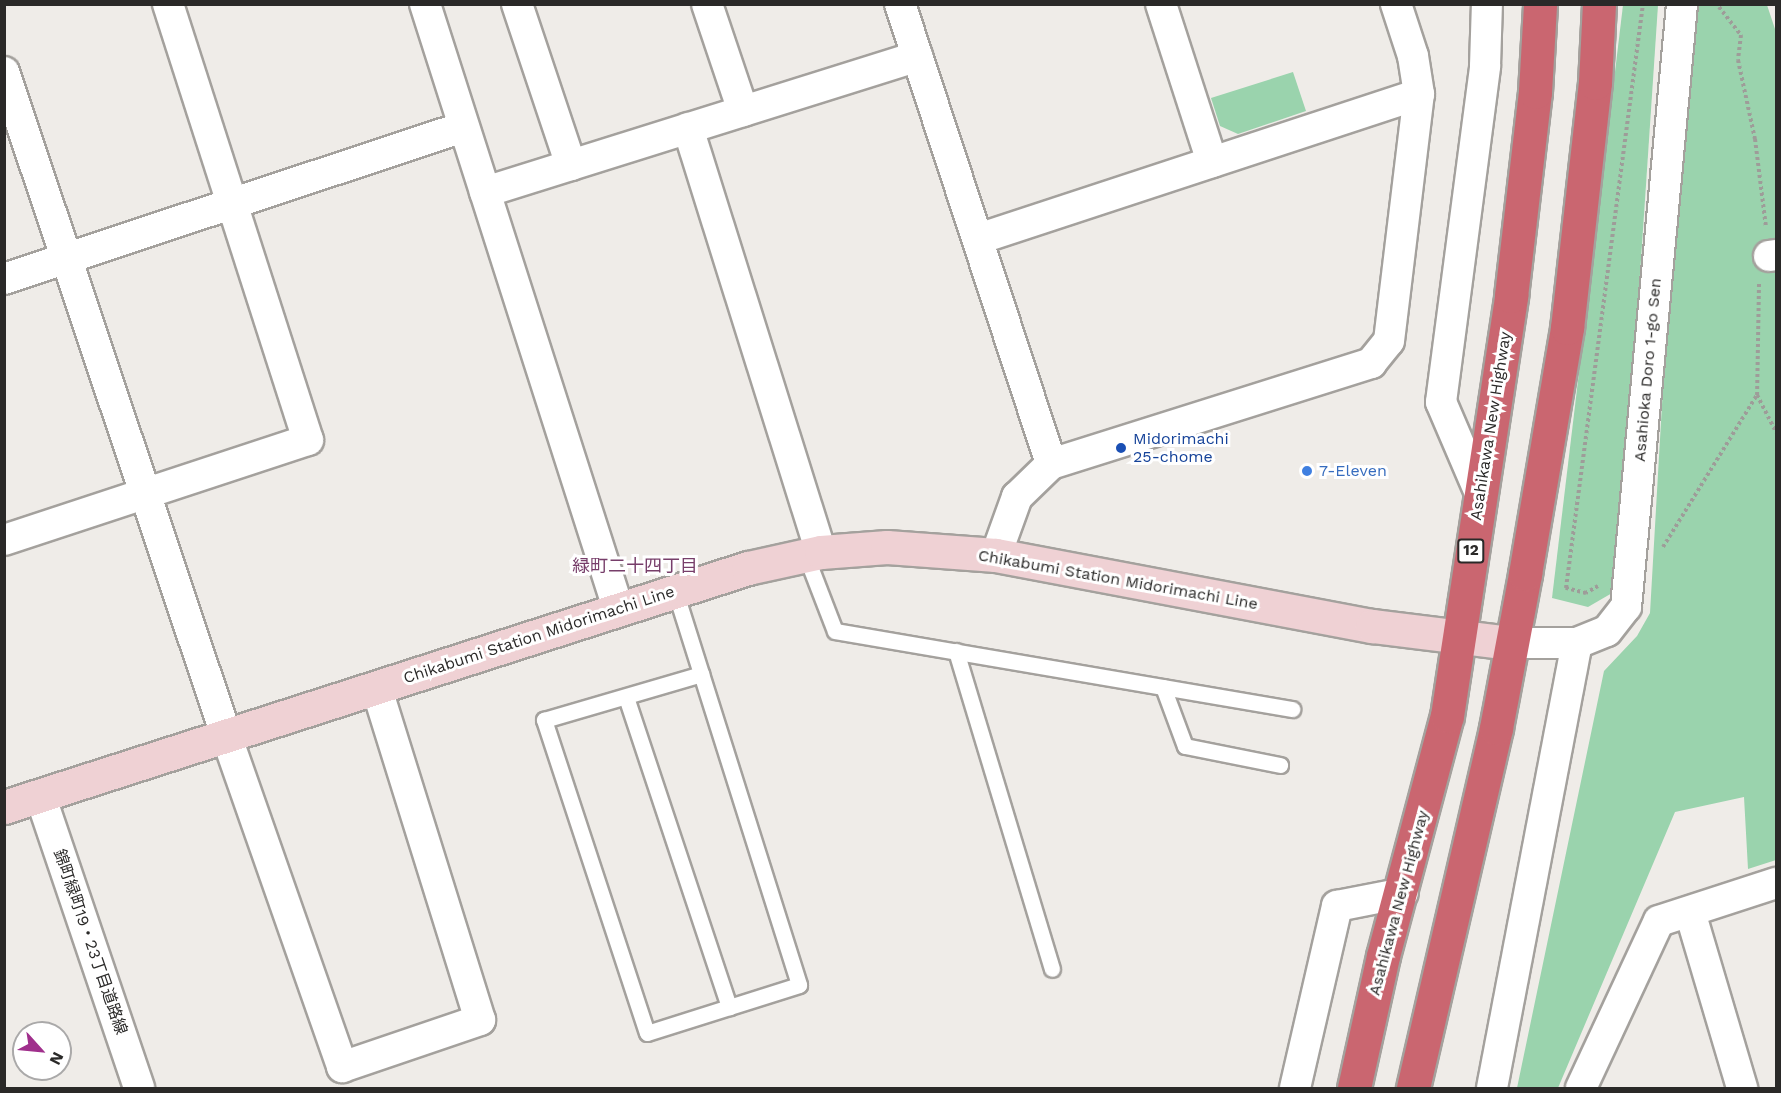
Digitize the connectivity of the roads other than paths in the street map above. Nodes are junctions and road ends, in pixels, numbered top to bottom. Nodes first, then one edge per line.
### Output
1 (168, 4) edge
2 (426, 4) edge
3 (517, 4) edge
4 (707, 4) edge
5 (900, 4) edge
6 (1161, 4) edge
7 (1396, 4) edge
8 (1487, 4) edge
9 (1540, 4) edge
10 (1599, 4) edge
11 (1682, 4) edge
12 (917, 57) junction
13 (4, 72) edge
14 (1419, 94) junction
15 (743, 111) junction
16 (463, 127) junction
17 (688, 128) junction
18 (1212, 162) junction
19 (571, 165) junction
20 (485, 192) junction
21 (233, 202) junction
22 (978, 239) junction
23 (66, 258) junction
24 (4, 279) edge
25 (1051, 464) junction
26 (1480, 493) junction
27 (146, 494) junction
28 (4, 540) edge
29 (814, 554) junction
30 (996, 555) junction
31 (675, 591) junction
32 (618, 608) junction
33 (1460, 637) junction
34 (1512, 643) junction
35 (1577, 643) junction
36 (956, 651) junction
37 (701, 674) junction
38 (376, 687) junction
39 (1163, 687) junction
40 (626, 696) junction
41 (1292, 709) dead end
42 (226, 735) junction
43 (1280, 765) dead end
44 (40, 795) junction
45 (4, 807) edge
46 (1776, 884) edge
47 (1402, 893) junction
48 (1690, 912) junction
49 (1052, 969) dead end
50 (729, 1007) junction
51 (139, 1089) edge
52 (1295, 1089) edge
53 (1354, 1089) edge
54 (1413, 1089) edge
55 (1492, 1089) edge
56 (1581, 1089) edge
57 (1742, 1089) edge

1 - 21 street
2 - 16 street
3 - 19 street
4 - 15 street
5 - 12 street
6 - 18 street
7 - 14 street
8 - 26 street
9 - 26 highway, Asahikawa New Highway / 12
10 - 34 highway
11 - 35 street, Asahioka Doro 1-go Sen
12 - 15 street
12 - 22 street
13 - 23 street
14 - 18 street
14 - 25 street
15 - 17 street
16 - 20 street
16 - 21 street
17 - 19 street
17 - 29 street
18 - 22 street
19 - 20 street
20 - 32 street
21 - 23 street
21 - 27 street
22 - 25 street
23 - 24 street
23 - 27 street
25 - 30 street
26 - 33 highway, Asahikawa New Highway / 12
27 - 28 street
27 - 42 street
29 - 30 main road, Chikabumi Station Midorimachi Line
29 - 31 main road, Chikabumi Station Midorimachi Line
29 - 36 lane
30 - 33 main road, Chikabumi Station Midorimachi Line
31 - 32 main road, Chikabumi Station Midorimachi Line
31 - 37 lane
32 - 38 main road, Chikabumi Station Midorimachi Line
33 - 34 main road, Chikabumi Station Midorimachi Line
33 - 47 highway, Asahikawa New Highway / 12
34 - 35 street, Asahioka Doro 1-go Sen
34 - 54 highway
35 - 55 street
36 - 39 lane
36 - 49 lane
37 - 40 lane
37 - 50 lane
38 - 42 main road, Chikabumi Station Midorimachi Line
38 - 42 street
39 - 41 lane
39 - 43 lane
40 - 50 lane
40 - 50 lane
42 - 44 main road, Chikabumi Station Midorimachi Line
44 - 45 main road, Chikabumi Station Midorimachi Line
44 - 51 street, 錦町緑町19・23丁目道路線
46 - 48 street
47 - 52 street
47 - 53 highway, Asahikawa New Highway / 12
48 - 56 street
48 - 57 street

